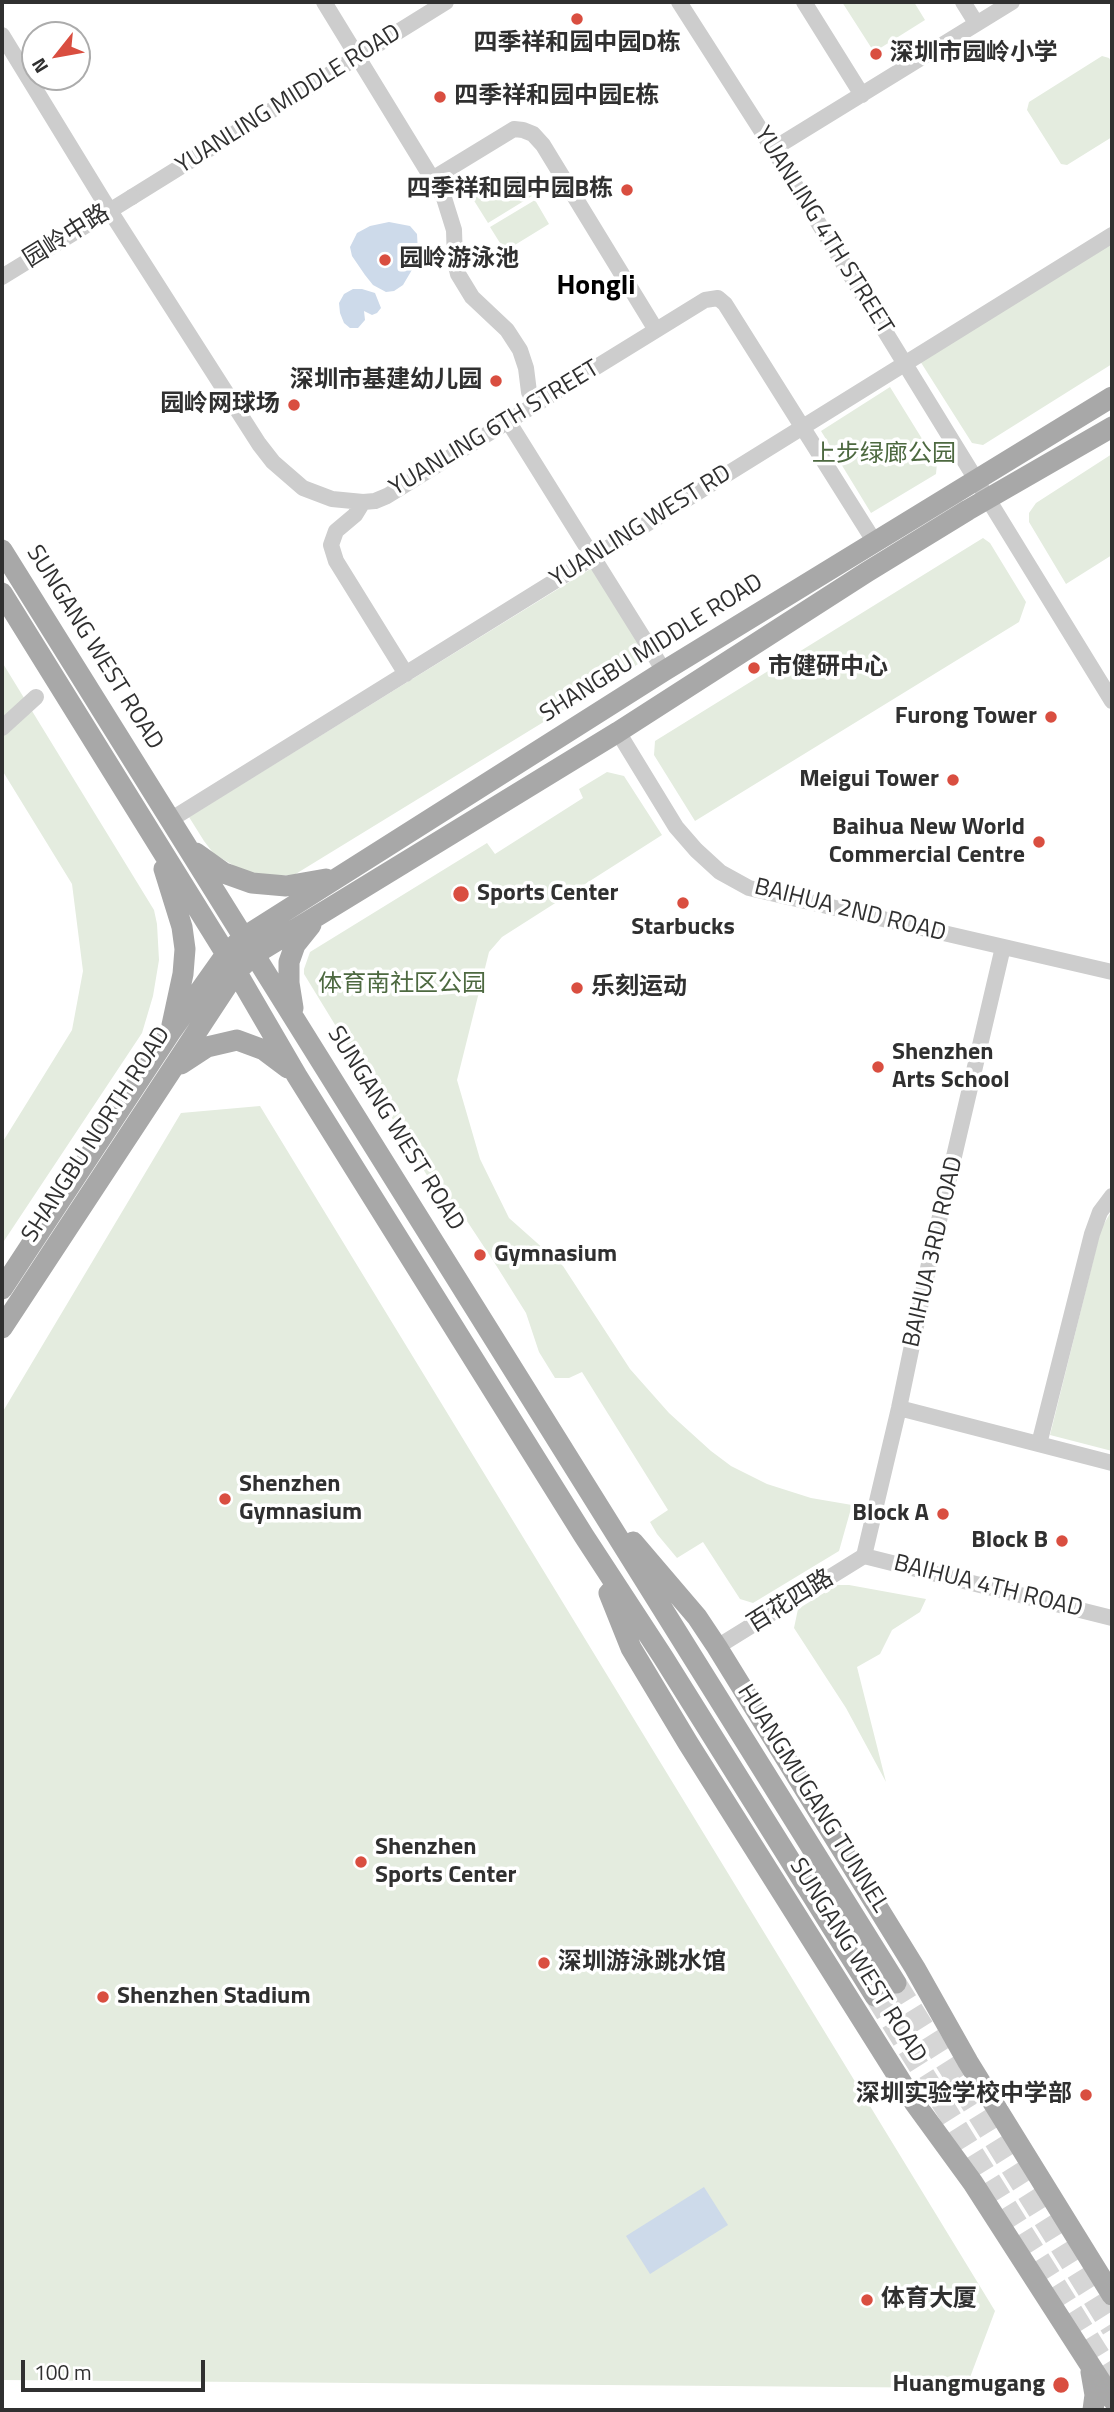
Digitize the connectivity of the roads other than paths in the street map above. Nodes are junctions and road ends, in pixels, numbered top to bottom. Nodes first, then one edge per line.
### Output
1 (324, 2) edge
2 (446, 2) edge
3 (679, 2) edge
4 (804, 2) edge
5 (963, 2) edge
6 (1012, 2) edge
7 (973, 18) dead end
8 (2, 35) edge
9 (358, 57) junction
10 (862, 95) junction
11 (773, 149) junction
12 (430, 175) junction
13 (132, 197) joint
14 (1112, 235) edge
15 (2, 278) edge
16 (656, 330) junction
17 (905, 364) junction
18 (1112, 397) edge
19 (536, 405) junction
20 (509, 421) junction
21 (1112, 426) edge
22 (804, 427) junction
23 (971, 470) junction
24 (989, 498) junction
25 (363, 502) junction
26 (874, 541) junction
27 (2, 550) edge
28 (593, 557) junction
29 (2, 593) edge
30 (664, 671) junction
31 (406, 674) junction
32 (36, 698) dead end
33 (1112, 701) edge
34 (2, 728) edge
35 (618, 732) junction
36 (170, 820) junction
37 (156, 843) junction
38 (192, 855) junction
39 (345, 874) junction
40 (177, 875) junction
41 (326, 912) junction
42 (249, 946) junction
43 (1003, 947) junction
44 (231, 963) junction
45 (1112, 972) edge
46 (303, 1032) junction
47 (170, 1033) junction
48 (171, 1072) junction
49 (297, 1076) junction
50 (395, 1179) junction
51 (372, 1195) junction
52 (1112, 1196) edge
53 (2, 1289) edge
54 (2, 1328) edge
55 (899, 1408) junction
56 (1039, 1444) junction
57 (1112, 1463) edge
58 (609, 1524) junction
59 (584, 1536) junction
60 (864, 1556) junction
61 (1112, 1618) edge
62 (684, 1644) joint
63 (717, 1647) junction
64 (663, 1657) joint
65 (896, 1983) tunnel mouth
66 (875, 1996) tunnel mouth
67 (1112, 2295) edge
68 (1088, 2360) junction
69 (1112, 2399) edge
70 (1093, 2410) edge

1 - 9 street
2 - 9 street, YUANLING MIDDLE ROAD
3 - 11 street, YUANLING 4TH STREET
4 - 10 street
5 - 7 street
6 - 10 street
8 - 25 street, YUANLING 6TH STREET
9 - 12 street
9 - 13 street, YUANLING MIDDLE ROAD
10 - 11 street
11 - 17 street, YUANLING 4TH STREET
12 - 16 street
12 - 19 street
13 - 15 street, 园岭中路, bridge
14 - 17 street, YUANLING WEST RD
16 - 19 street, YUANLING 6TH STREET
16 - 22 street, YUANLING 6TH STREET
17 - 22 street, YUANLING WEST RD
17 - 23 street, YUANLING 4TH STREET
18 - 23 main road, SHANGBU MIDDLE ROAD
19 - 20 street, YUANLING 6TH STREET
20 - 25 street, YUANLING 6TH STREET
20 - 28 street
21 - 24 main road, SHANGBU MIDDLE ROAD
22 - 26 street, YUANLING 6TH STREET
22 - 28 street, YUANLING WEST RD
23 - 24 street, YUANLING 4TH STREET
23 - 26 main road, SHANGBU MIDDLE ROAD
24 - 33 street, YUANLING 4TH STREET
24 - 35 main road, SHANGBU MIDDLE ROAD
25 - 31 street
26 - 30 main road, SHANGBU MIDDLE ROAD
27 - 36 main road, SUNGANG WEST ROAD
28 - 30 street
28 - 31 street, YUANLING WEST RD
29 - 37 main road, SUNGANG WEST ROAD
30 - 39 main road, SHANGBU MIDDLE ROAD
31 - 36 street, YUANLING WEST RD
32 - 34 street
35 - 41 main road, SHANGBU MIDDLE ROAD
35 - 43 street, BAIHUA 2ND ROAD
36 - 38 main road, SUNGANG WEST ROAD
37 - 40 main road, SUNGANG WEST ROAD
37 - 47 main road
38 - 39 main road
38 - 40 main road
38 - 42 main road, SUNGANG WEST ROAD
39 - 42 main road, SHANGBU MIDDLE ROAD
40 - 44 main road, SUNGANG WEST ROAD
41 - 42 main road, SHANGBU MIDDLE ROAD
41 - 46 main road
42 - 44 main road, SHANGBU MIDDLE ROAD
42 - 46 main road, SUNGANG WEST ROAD
43 - 45 street, BAIHUA 2ND ROAD
43 - 55 street, BAIHUA 3RD ROAD
44 - 47 main road, SHANGBU NORTH ROAD
44 - 48 main road, SHANGBU NORTH ROAD
44 - 49 main road, SUNGANG WEST ROAD
46 - 50 main road, SUNGANG WEST ROAD
47 - 53 main road, SHANGBU NORTH ROAD
48 - 49 main road
48 - 54 main road, SHANGBU NORTH ROAD
49 - 51 main road, SUNGANG WEST ROAD
50 - 51 main road
50 - 58 main road, SUNGANG WEST ROAD
51 - 59 main road, SUNGANG WEST ROAD
52 - 56 street
55 - 56 street
55 - 60 street, BAIHUA 3RD ROAD
56 - 57 street
58 - 62 main road, SUNGANG WEST ROAD
58 - 63 main road, SUNGANG WEST ROAD
59 - 64 main road, SUNGANG WEST ROAD
59 - 68 main road, SUNGANG WEST ROAD
60 - 61 street, BAIHUA 4TH ROAD
60 - 63 street, 百花四路
62 - 65 main road, HUANGMUGANG TUNNEL
63 - 67 main road, SUNGANG WEST ROAD
64 - 66 main road, HUANGMUGANG TUNNEL
68 - 69 main road, SUNGANG WEST ROAD
68 - 70 main road

